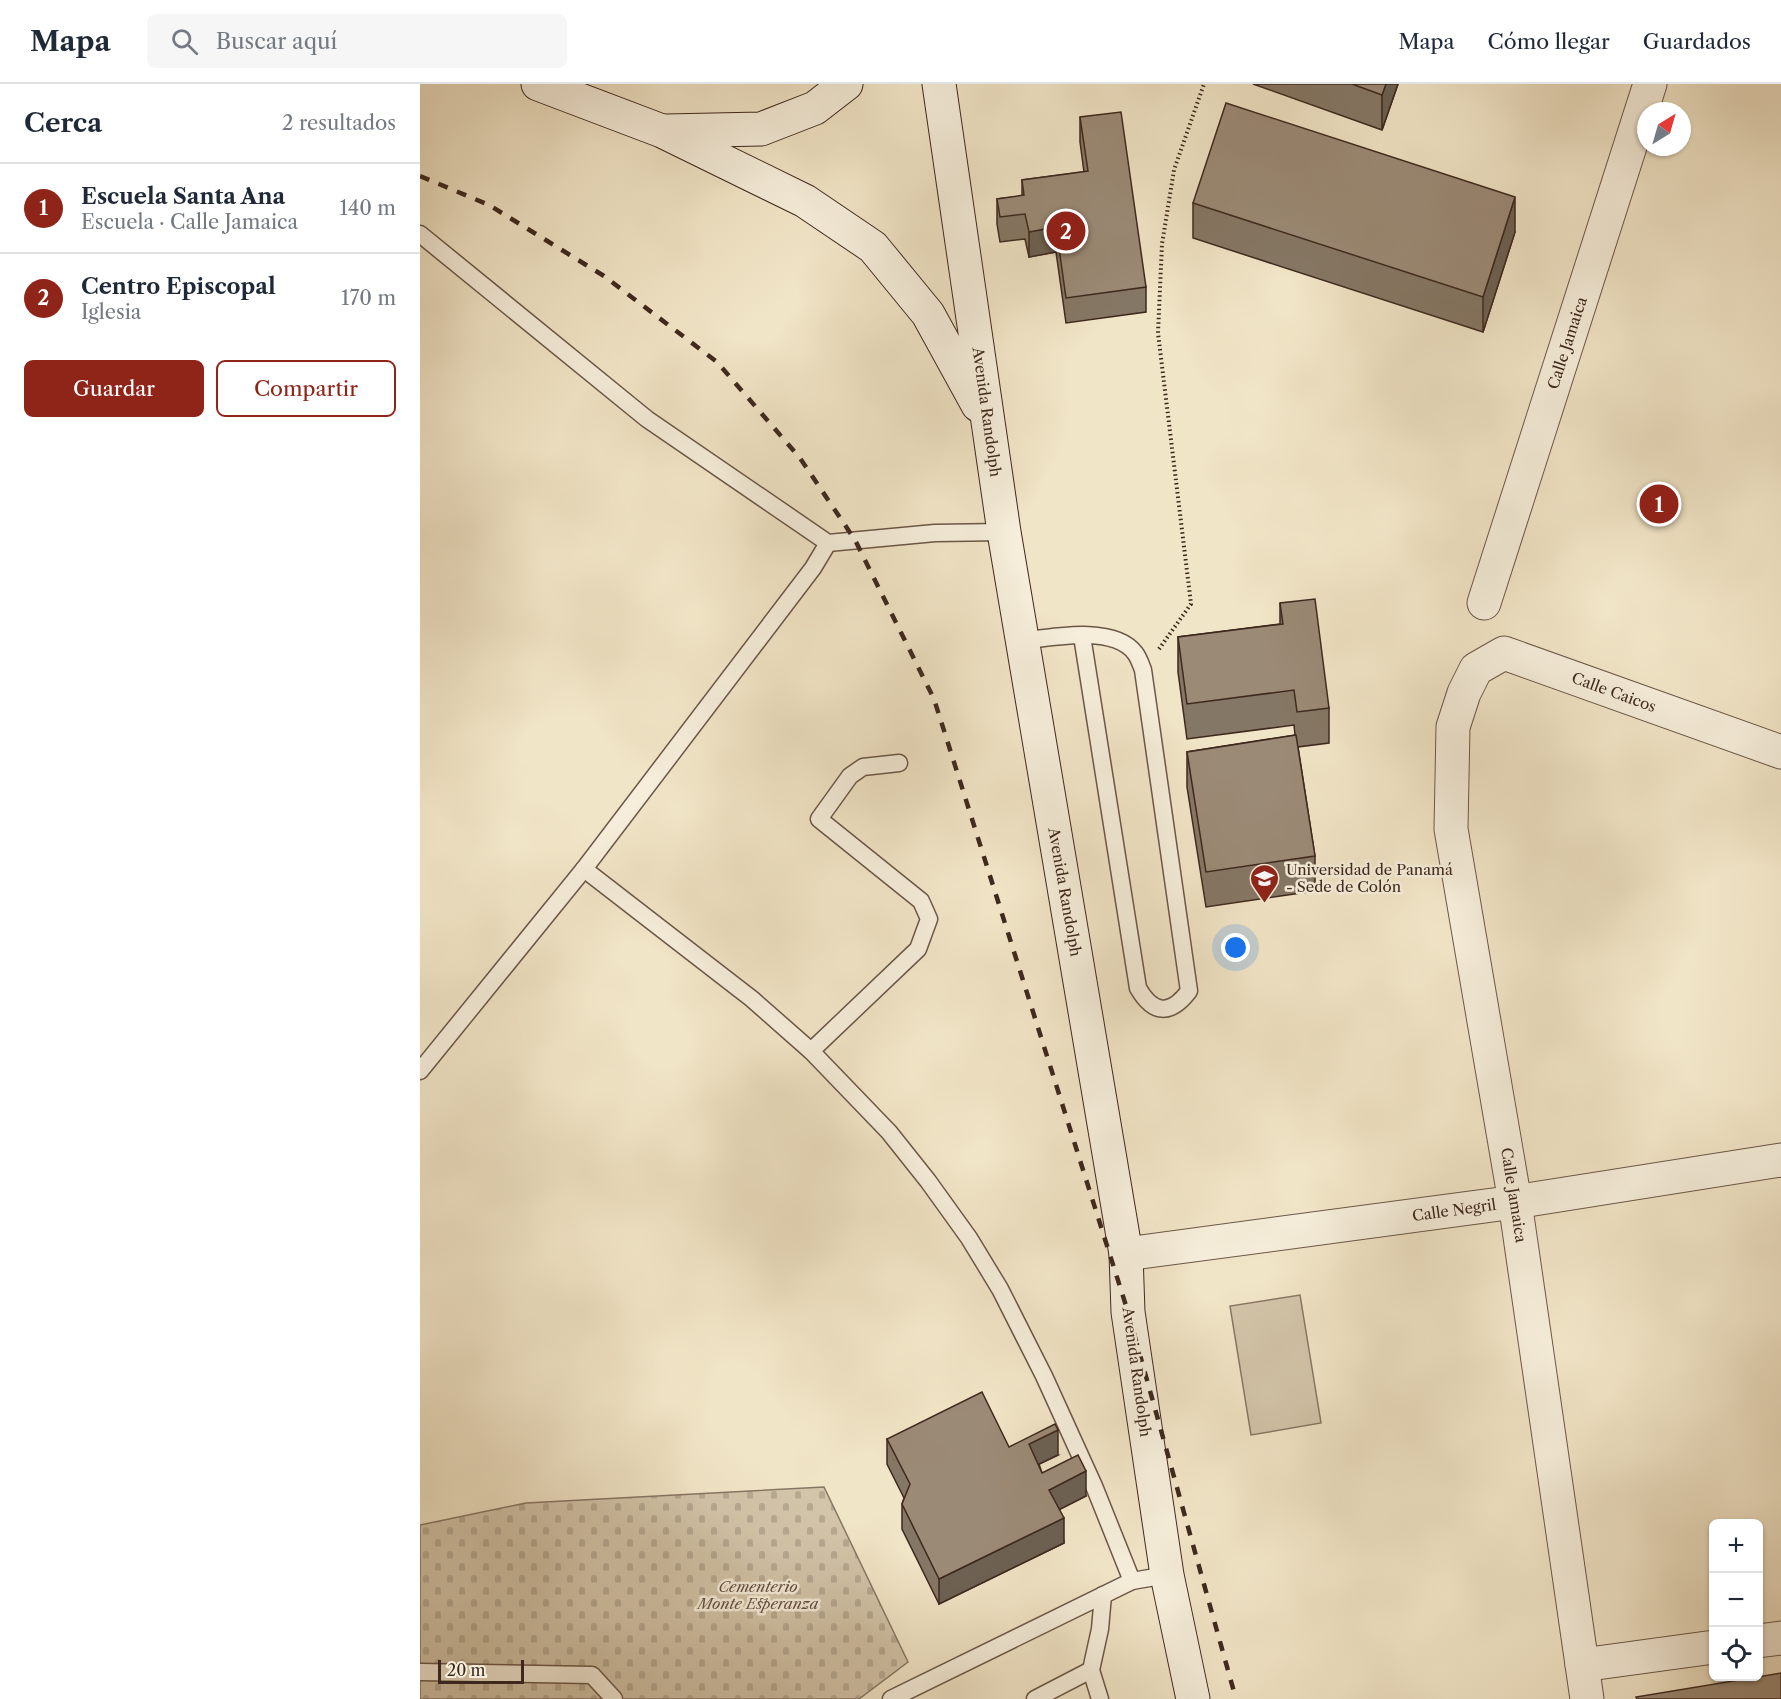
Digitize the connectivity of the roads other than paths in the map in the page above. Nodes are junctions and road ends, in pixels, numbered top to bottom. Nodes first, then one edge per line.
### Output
1 (538, 84) edge
2 (846, 84) edge
3 (939, 84) edge
4 (1650, 84) edge
5 (662, 131) junction
6 (420, 234) edge
7 (989, 425) junction
8 (1004, 532) junction
9 (828, 543) junction
10 (1484, 603) dead end
11 (1082, 636) junction
12 (1022, 641) junction
13 (1464, 693) joint
14 (1781, 752) edge
15 (899, 763) dead end
16 (584, 869) junction
17 (812, 1051) junction
18 (420, 1071) edge
19 (1781, 1161) edge
20 (1515, 1202) junction
21 (1126, 1254) junction
22 (1167, 1575) junction
23 (1132, 1581) junction
24 (1103, 1595) junction
25 (1781, 1638) edge
26 (1763, 1640) edge
27 (1709, 1648) edge
28 (1582, 1665) junction
29 (1091, 1670) junction
30 (420, 1672) edge
31 (614, 1699) edge
32 (891, 1699) edge
33 (1035, 1699) edge
34 (1100, 1699) edge
35 (1193, 1699) edge
36 (1587, 1699) edge

1 - 5 street
2 - 5 street
3 - 7 street, Avenida Randolph
4 - 10 street, Calle Jamaica
5 - 7 street
6 - 9 lane
7 - 8 street, Avenida Randolph
8 - 9 lane
8 - 12 street, Avenida Randolph
9 - 16 lane
11 - 11 lane
11 - 12 lane
12 - 21 street, Avenida Randolph
13 - 14 street, Calle Caicos
13 - 20 street, Calle Jamaica
15 - 17 lane
16 - 17 lane
16 - 18 lane
17 - 23 lane
19 - 20 street, Calle Negril
20 - 21 street, Calle Negril
20 - 28 street, Calle Jamaica
21 - 22 street, Avenida Randolph
22 - 23 lane
22 - 35 street, Avenida Randolph
23 - 24 lane
24 - 29 lane
24 - 32 lane
25 - 26 street
27 - 28 street
28 - 36 street, Calle Jamaica
29 - 33 lane
29 - 34 lane
30 - 31 lane

